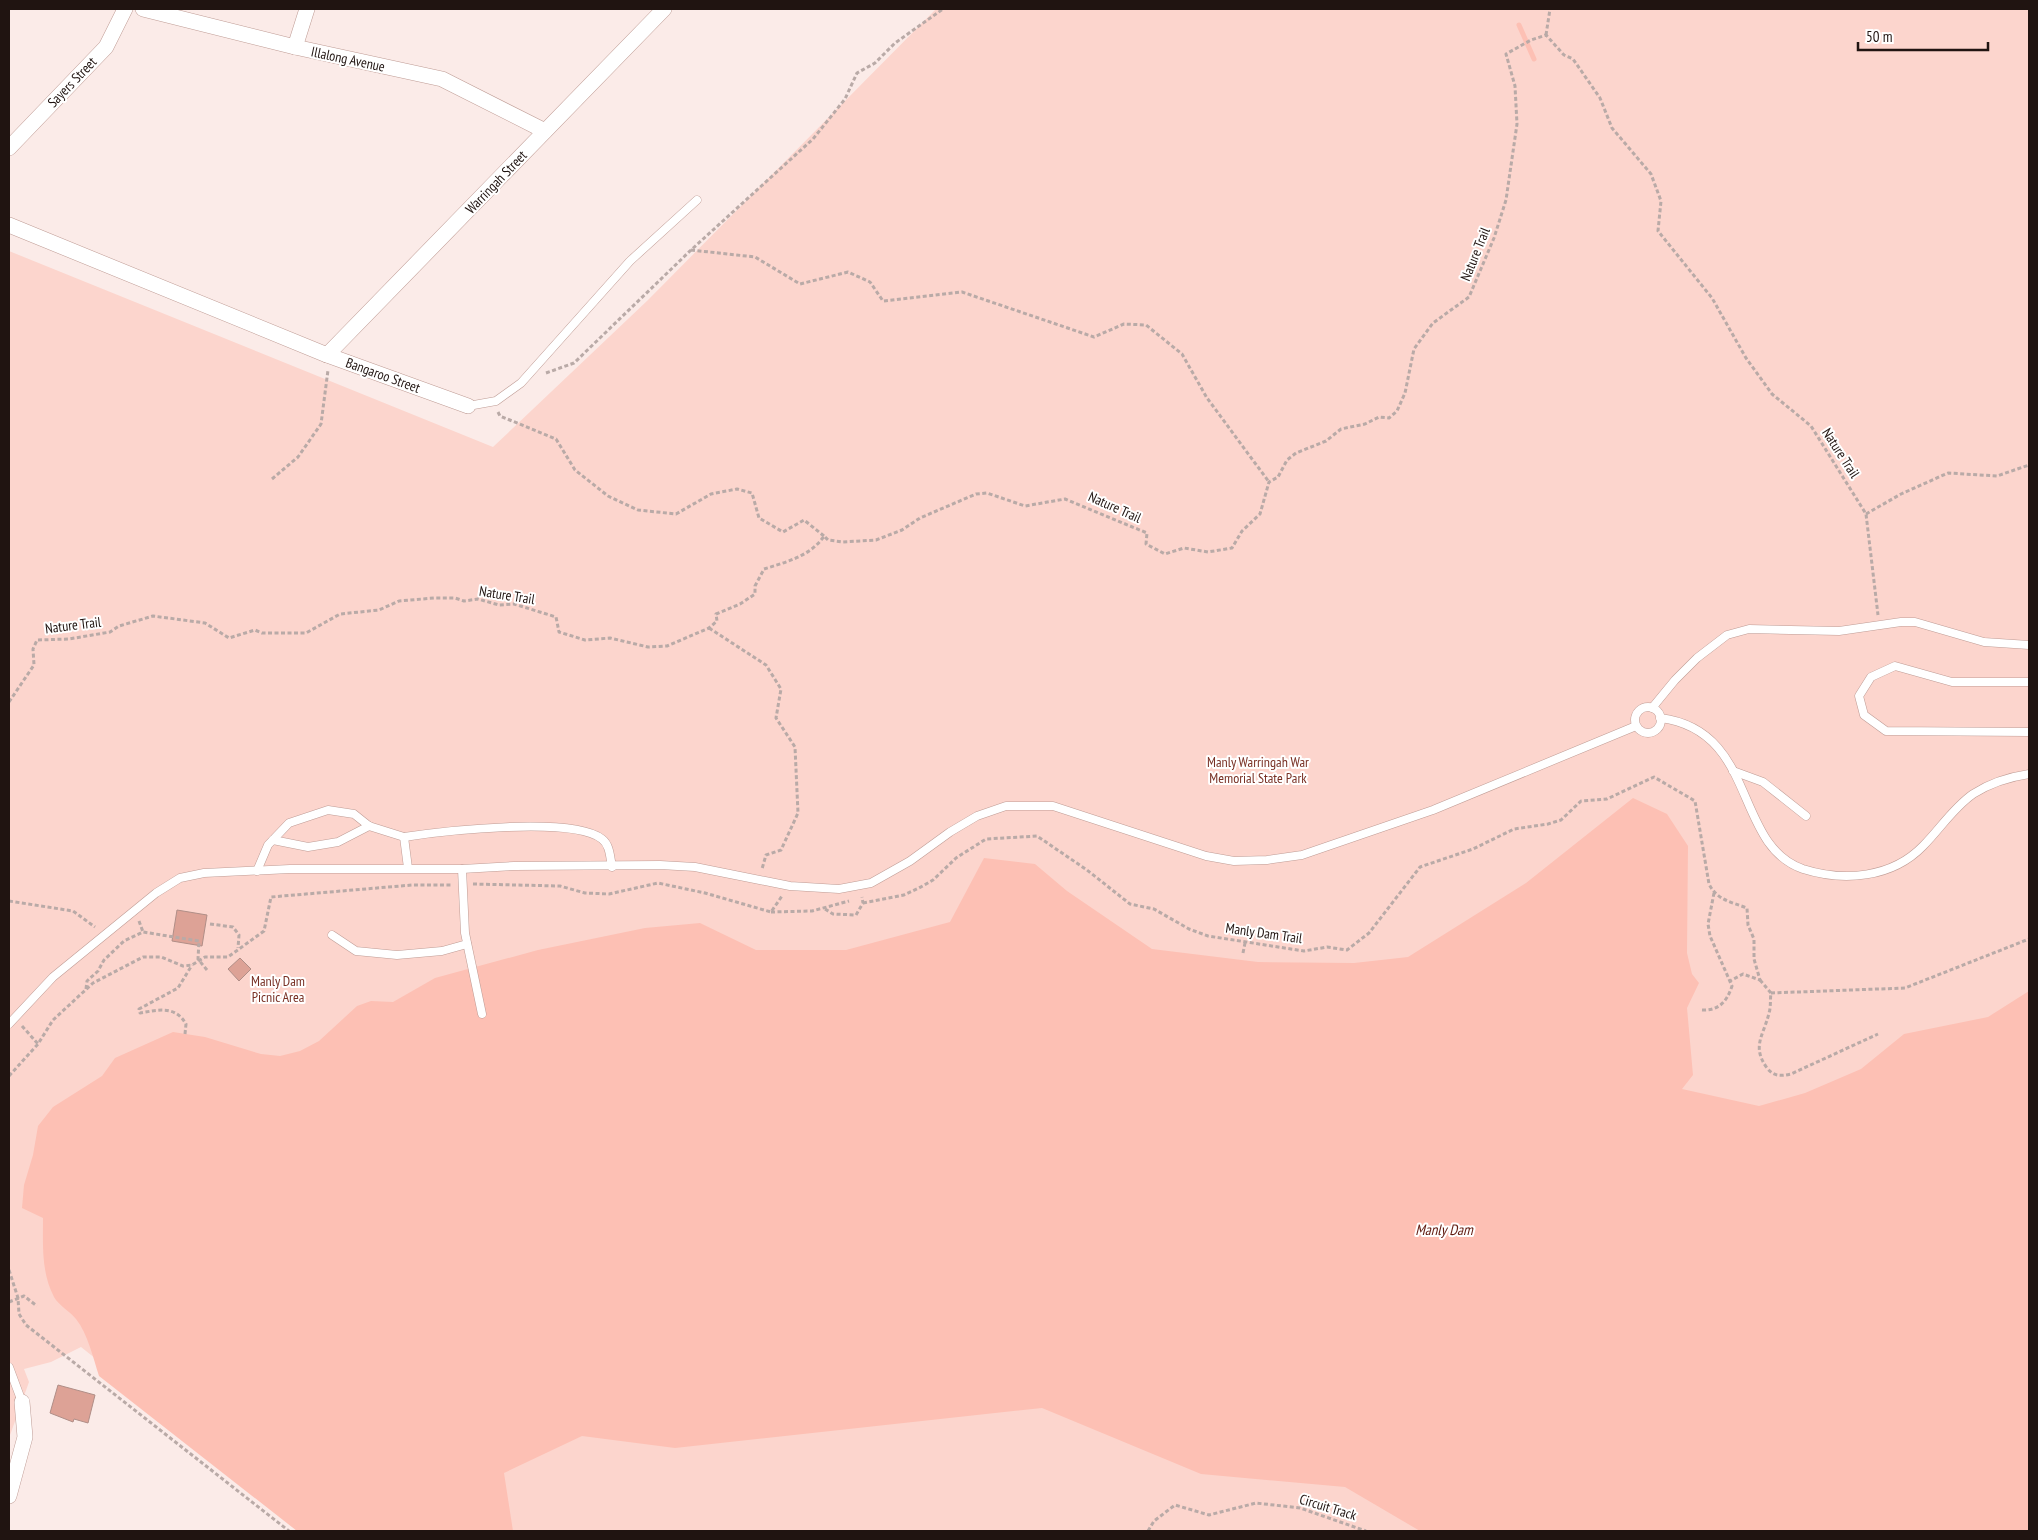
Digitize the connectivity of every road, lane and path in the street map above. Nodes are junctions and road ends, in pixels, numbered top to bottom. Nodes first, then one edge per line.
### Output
1 (125, 9) edge
2 (143, 9) edge
3 (308, 9) edge
4 (664, 9) edge
5 (942, 9) edge
6 (1550, 9) edge
7 (1546, 35) junction
8 (295, 47) junction
9 (545, 131) junction
10 (9, 148) edge
11 (696, 200) dead end
12 (9, 225) edge
13 (691, 250) junction
14 (327, 355) junction
15 (521, 383) junction
16 (496, 401) junction
17 (468, 406) joint
18 (2029, 465) edge
19 (272, 479) dead end
20 (1269, 482) junction
21 (1866, 514) junction
22 (824, 536) junction
23 (1880, 626) junction
24 (709, 628) junction
25 (2029, 644) edge
26 (2029, 682) edge
27 (9, 702) edge
28 (1652, 708) junction
29 (1660, 718) junction
30 (1636, 726) junction
31 (2029, 732) edge
32 (1733, 771) junction
33 (2029, 774) edge
34 (1806, 816) dead end
35 (369, 826) junction
36 (404, 837) junction
37 (273, 840) junction
38 (612, 867) junction
39 (408, 868) junction
40 (462, 869) junction
41 (258, 870) junction
42 (749, 878) junction
43 (463, 884) junction
44 (790, 886) junction
45 (1714, 893) junction
46 (867, 896) dead end
47 (862, 897) junction
48 (9, 901) edge
49 (863, 902) junction
50 (824, 909) junction
51 (771, 912) junction
52 (210, 924) dead end
53 (97, 928) dead end
54 (332, 935) dead end
55 (2029, 939) edge
56 (1244, 943) junction
57 (467, 944) junction
58 (237, 949) junction
59 (1243, 952) dead end
60 (198, 959) junction
61 (192, 965) junction
62 (207, 970) dead end
63 (1760, 980) junction
64 (1730, 982) junction
65 (86, 989) junction
66 (1771, 993) junction
67 (1702, 1010) dead end
68 (482, 1014) dead end
69 (15, 1018) junction
70 (9, 1024) edge
71 (185, 1034) dead end
72 (1878, 1034) dead end
73 (38, 1044) junction
74 (9, 1076) edge
75 (9, 1270) edge
76 (18, 1298) junction
77 (9, 1302) edge
78 (37, 1306) dead end
79 (9, 1367) edge
80 (22, 1402) joint
81 (9, 1496) edge
82 (289, 1531) edge
83 (1148, 1531) edge
84 (1366, 1531) edge

1 - 10 street, Sayers Street
2 - 8 street, Illalong Avenue
3 - 8 street
4 - 9 street, Warringah Street
5 - 13 path
6 - 7 path
7 - 20 path, Nature Trail
7 - 21 path, Nature Trail
8 - 9 street, Illalong Avenue
9 - 14 street, Warringah Street
11 - 15 lane, Bangaroo Street
12 - 14 street, Bangaroo Street
13 - 15 path
13 - 20 path
14 - 17 street, Bangaroo Street
14 - 19 path
15 - 16 lane, Bangaroo Street
16 - 17 lane, Bangaroo Street
16 - 22 path
18 - 21 path
20 - 22 path, Nature Trail
21 - 23 path
22 - 24 path, Nature Trail
23 - 25 lane
23 - 28 lane
24 - 27 path, Nature Trail
24 - 42 path
26 - 31 lane
28 - 29 lane
28 - 30 lane
29 - 30 lane
29 - 32 lane
30 - 44 lane
32 - 33 lane
32 - 34 lane
35 - 36 lane
35 - 37 lane
35 - 37 lane
36 - 38 lane
36 - 39 lane
37 - 41 lane
38 - 40 lane
38 - 42 lane
39 - 40 lane
39 - 41 lane
40 - 43 lane
41 - 69 lane
42 - 44 lane
43 - 51 path
43 - 57 lane
43 - 58 path
44 - 51 path
45 - 56 path, Manly Dam Trail
45 - 63 path
45 - 64 path
46 - 47 path
47 - 49 path
47 - 50 path
48 - 53 path
49 - 50 path
49 - 56 path, Manly Dam Trail
50 - 51 path
52 - 58 path
54 - 57 lane
55 - 66 path
56 - 59 path
57 - 68 lane
58 - 60 path
60 - 61 path
60 - 62 path
60 - 65 path
61 - 65 path
61 - 71 path
63 - 64 path
63 - 66 path
64 - 67 path
65 - 73 path
66 - 72 path
69 - 70 lane
69 - 73 path
73 - 74 path
75 - 76 path
76 - 77 path
76 - 78 path
76 - 82 path
79 - 80 lane
80 - 81 street
83 - 84 path, Circuit Track

